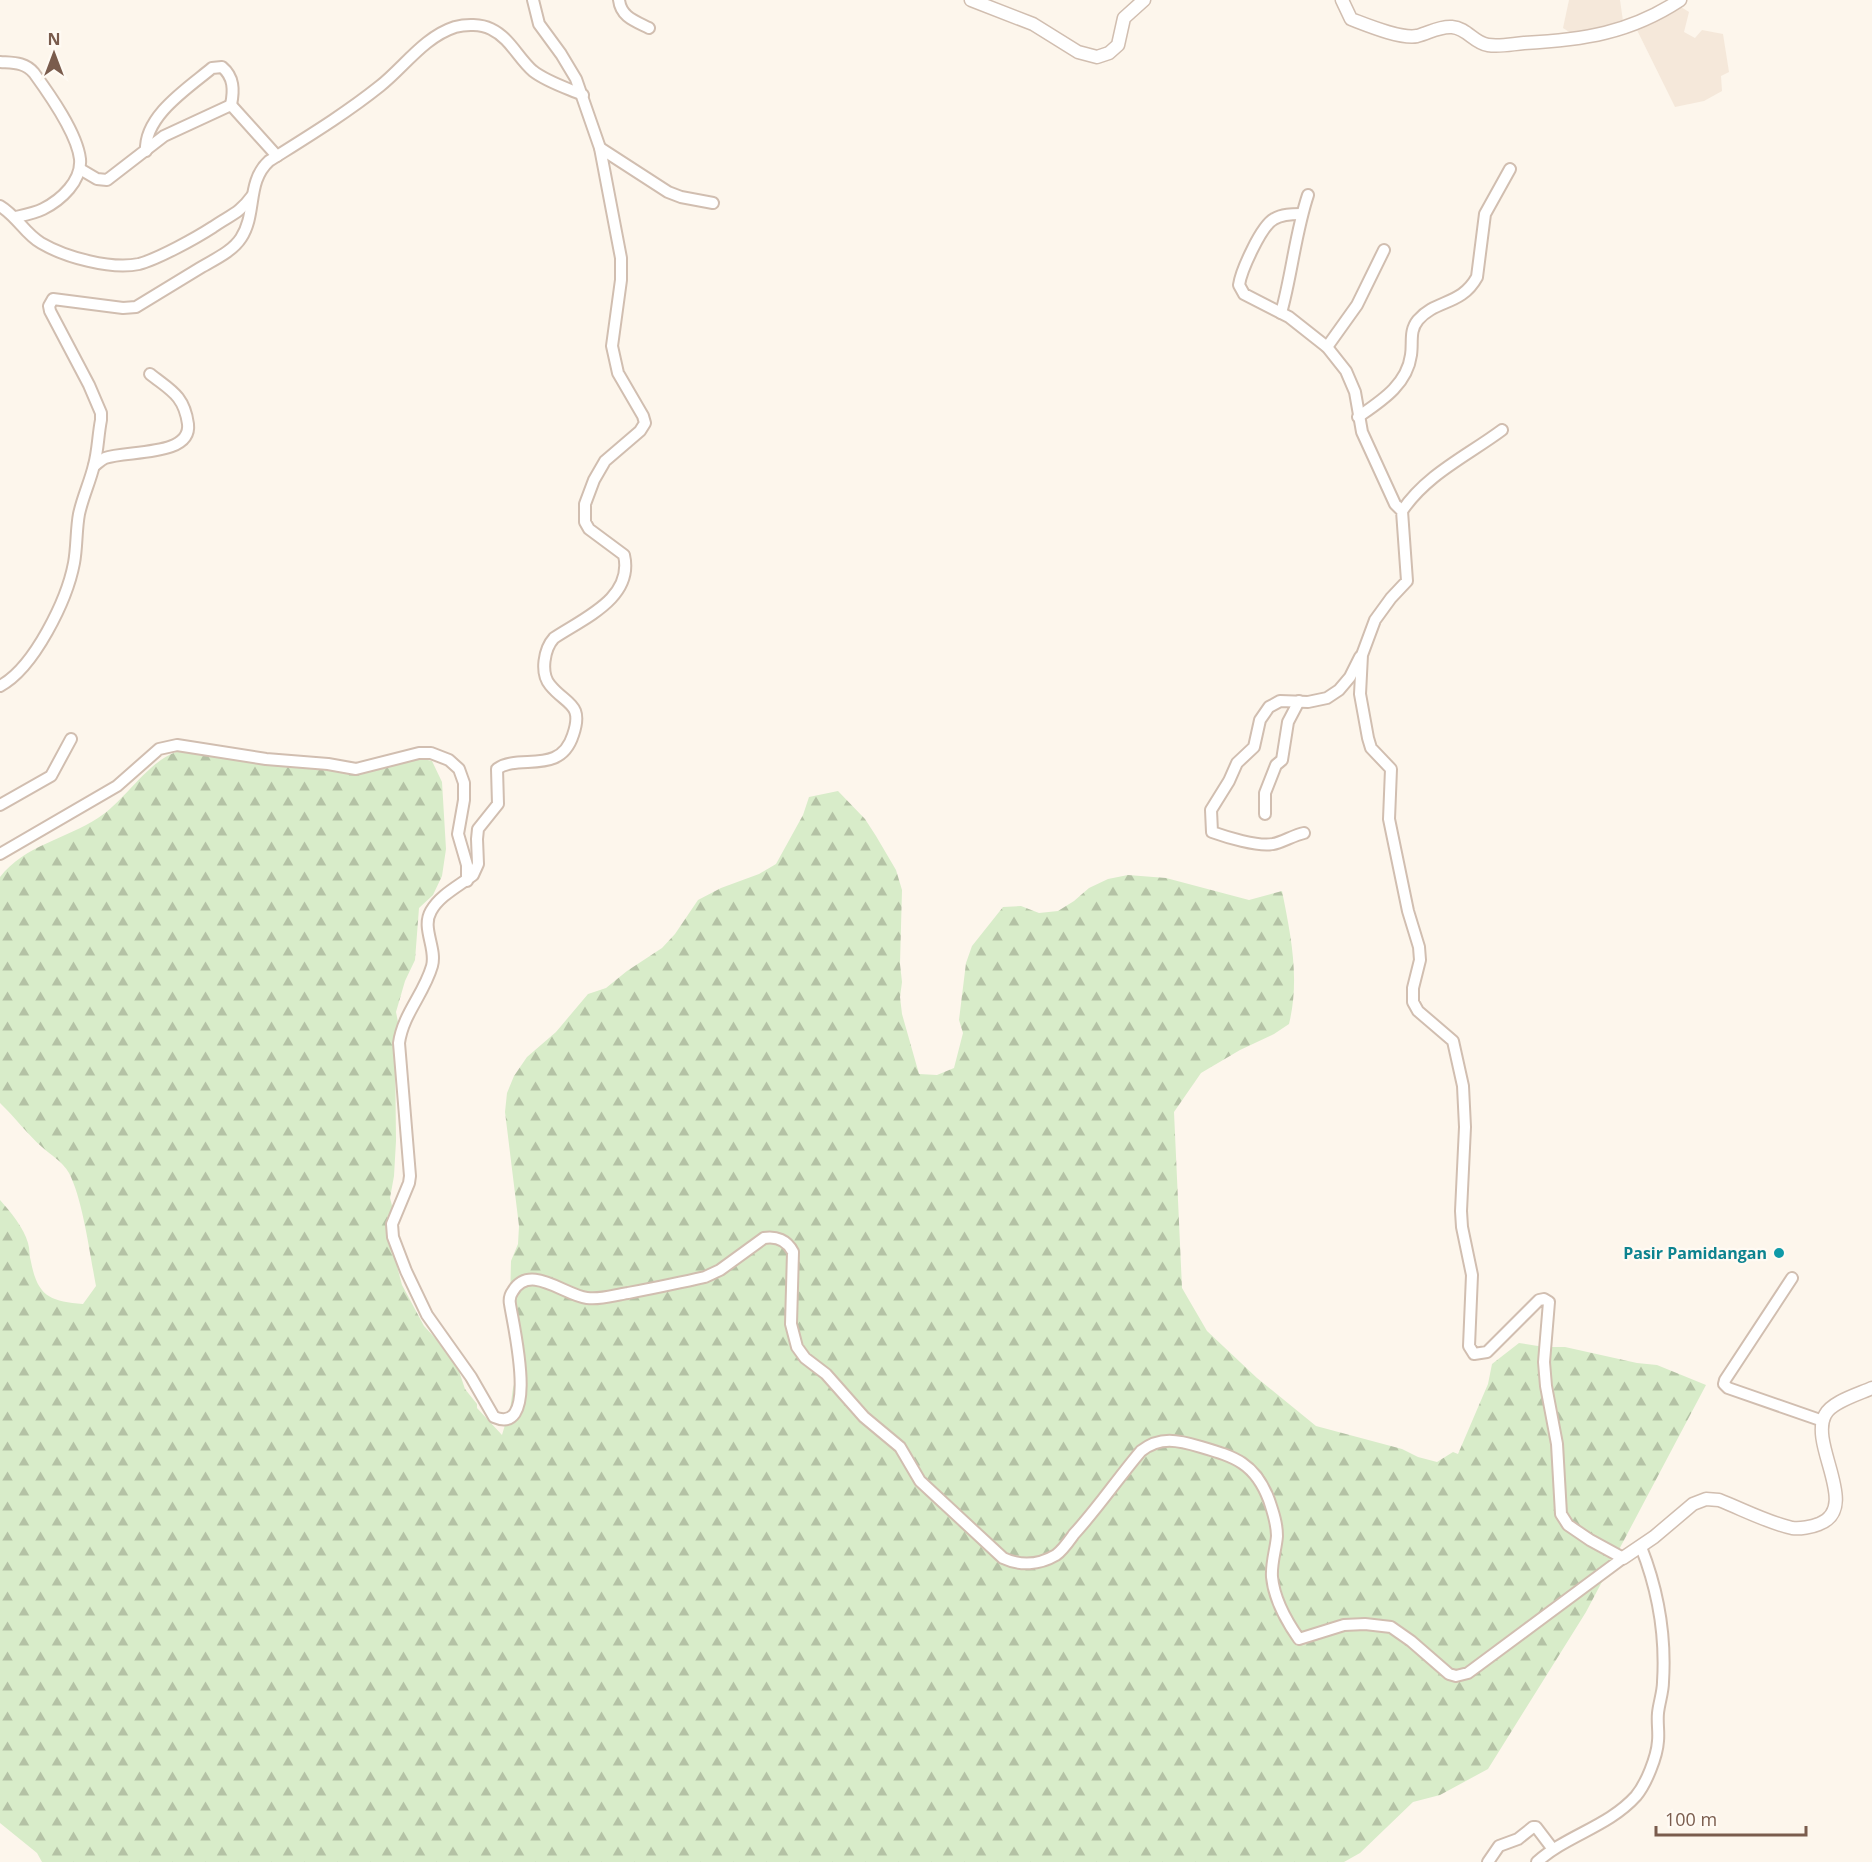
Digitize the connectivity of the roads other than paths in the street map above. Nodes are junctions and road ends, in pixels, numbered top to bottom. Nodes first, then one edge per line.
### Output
1 (533, 0) edge
2 (619, 0) edge
3 (971, 0) edge
4 (1144, 0) edge
5 (1342, 0) edge
6 (1680, 0) edge
7 (649, 28) dead end
8 (0, 62) edge
9 (583, 95) junction
10 (231, 105) junction
11 (600, 148) junction
12 (146, 151) junction
13 (277, 156) junction
14 (80, 169) junction
15 (1510, 169) dead end
16 (1308, 195) dead end
17 (252, 196) junction
18 (713, 203) dead end
19 (0, 206) edge
20 (1301, 214) junction
21 (16, 217) junction
22 (1384, 250) dead end
23 (1281, 313) junction
24 (1327, 347) junction
25 (150, 374) dead end
26 (1358, 417) junction
27 (1502, 430) dead end
28 (94, 466) junction
29 (1402, 511) junction
30 (1362, 655) junction
31 (0, 686) edge
32 (1299, 701) junction
33 (71, 739) dead end
34 (0, 805) edge
35 (1265, 814) dead end
36 (1304, 833) dead end
37 (0, 854) edge
38 (467, 880) junction
39 (1792, 1278) dead end
40 (1872, 1388) edge
41 (1823, 1421) junction
42 (1641, 1547) junction
43 (1623, 1558) junction
44 (1552, 1848) junction
45 (1488, 1862) edge
46 (1537, 1862) edge

1 - 9 street
2 - 7 street
3 - 4 street
5 - 6 street
8 - 14 street
9 - 11 street
9 - 13 street
10 - 12 street
10 - 12 street
10 - 13 street
11 - 18 street
11 - 38 street
12 - 14 street
13 - 17 street
14 - 21 street
15 - 26 street
16 - 20 street
17 - 21 street
17 - 28 street
19 - 21 street
20 - 23 street
20 - 23 street
22 - 24 street
23 - 24 street
24 - 26 street
25 - 28 street
26 - 29 street
27 - 29 street
28 - 31 street
29 - 30 street
30 - 32 street
30 - 43 street
32 - 35 street
32 - 36 street
33 - 34 street
37 - 38 street
38 - 43 street
39 - 41 street
40 - 41 street
41 - 42 street
42 - 43 street
42 - 44 street
44 - 45 street
44 - 46 street

